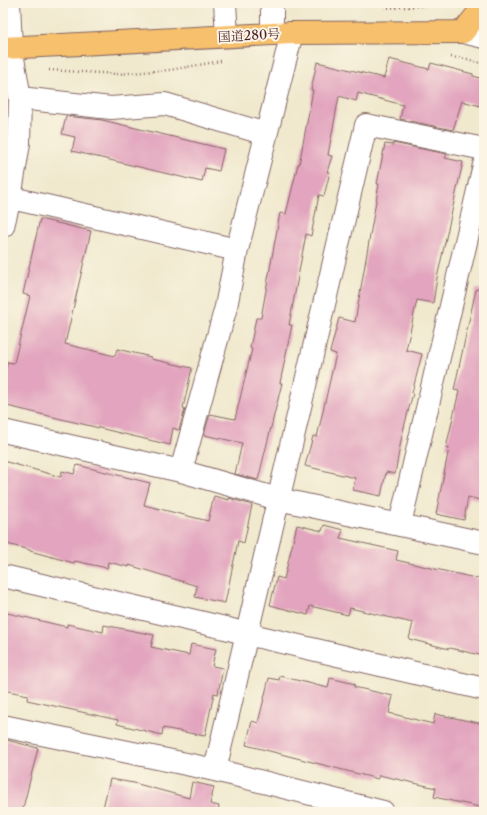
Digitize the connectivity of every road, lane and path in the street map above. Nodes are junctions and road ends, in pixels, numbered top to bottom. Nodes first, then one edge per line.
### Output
1 (10, 3) edge
2 (225, 3) edge
3 (272, 3) edge
4 (484, 6) edge
5 (463, 32) junction
6 (282, 33) junction
7 (227, 36) junction
8 (484, 38) edge
9 (7, 47) edge
10 (222, 61) dead end
11 (15, 69) junction
12 (20, 98) junction
13 (266, 134) junction
14 (484, 149) edge
15 (484, 165) edge
16 (6, 197) edge
17 (3, 226) edge
18 (237, 250) junction
19 (3, 431) edge
20 (181, 471) junction
21 (278, 499) junction
22 (400, 524) junction
23 (484, 543) edge
24 (3, 576) edge
25 (247, 634) junction
26 (484, 689) edge
27 (3, 726) edge
28 (215, 770) junction
29 (346, 807) edge
30 (383, 812) edge

1 - 9 street
2 - 7 street
3 - 6 street
4 - 5 highway
5 - 6 highway, 国道280号
5 - 8 street
6 - 7 highway, 国道280号
6 - 13 street
7 - 9 highway, 国道280号
9 - 11 street
10 - 11 path
11 - 12 street
12 - 13 street
12 - 16 street
13 - 18 street
14 - 21 street
15 - 22 street
16 - 17 street
16 - 18 street
18 - 20 street
19 - 20 street
20 - 21 street
21 - 22 street
21 - 25 street
22 - 23 street
24 - 25 street
25 - 26 street
25 - 28 street
27 - 28 street
28 - 29 street
29 - 30 street

